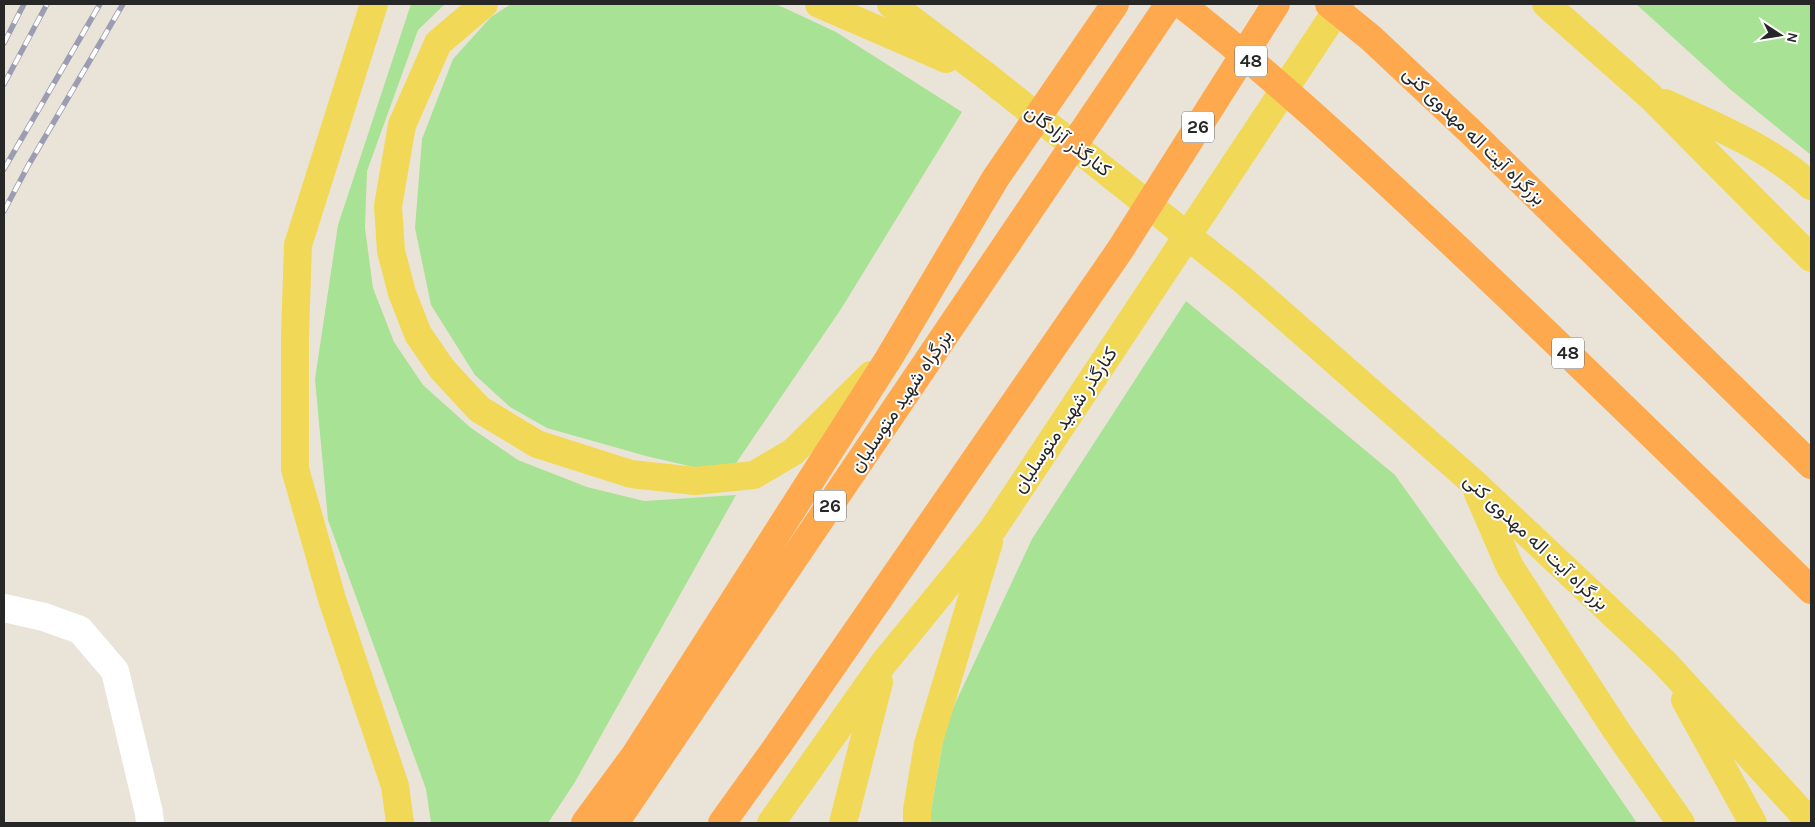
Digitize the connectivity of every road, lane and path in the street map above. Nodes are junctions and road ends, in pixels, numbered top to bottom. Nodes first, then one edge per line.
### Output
1 (374, 4) edge
2 (484, 4) edge
3 (819, 4) edge
4 (891, 4) edge
5 (1115, 4) edge
6 (1151, 4) edge
7 (1169, 4) edge
8 (1181, 4) edge
9 (1276, 4) edge
10 (1329, 4) edge
11 (1341, 4) edge
12 (1546, 4) edge
13 (1224, 37) junction
14 (985, 75) junction
15 (1650, 96) junction
16 (1811, 186) edge
17 (1811, 258) edge
18 (1243, 280) joint
19 (889, 358) junction
20 (1811, 466) edge
21 (1474, 483) junction
22 (993, 529) junction
23 (1811, 590) edge
24 (4, 608) edge
25 (1664, 662) junction
26 (883, 664) junction
27 (150, 823) edge
28 (400, 823) edge
29 (585, 823) edge
30 (615, 823) edge
31 (722, 823) edge
32 (772, 823) edge
33 (843, 823) edge
34 (917, 823) edge
35 (1681, 823) edge
36 (1753, 823) edge
37 (1811, 823) edge

1 - 28 main road
2 - 19 main road
3 - 14 main road
4 - 14 main road, کنارگذر آزادگان
5 - 19 highway
6 - 13 highway
7 - 30 highway, بزرگراه شهید متوسلیان / 26
8 - 13 highway, 48
9 - 31 highway, 26
10 - 20 highway, بزرگراه آیت اله مهدوی کنی
11 - 22 main road, کنارگذر شهید متوسلیان
12 - 15 main road
13 - 23 highway, 48
14 - 18 main road, کنارگذر آزادگان
15 - 16 main road
15 - 17 main road
18 - 21 main road, بزرگراه آیت اله مهدوی کنی
19 - 29 highway
21 - 25 main road, بزرگراه آیت اله مهدوی کنی
21 - 35 main road
22 - 26 main road, کنارگذر شهید متوسلیان
22 - 34 main road
24 - 27 lane
25 - 36 main road
25 - 37 main road, بزرگراه آیت اله مهدوی کنی
26 - 32 main road, کنارگذر شهید متوسلیان
26 - 33 main road

